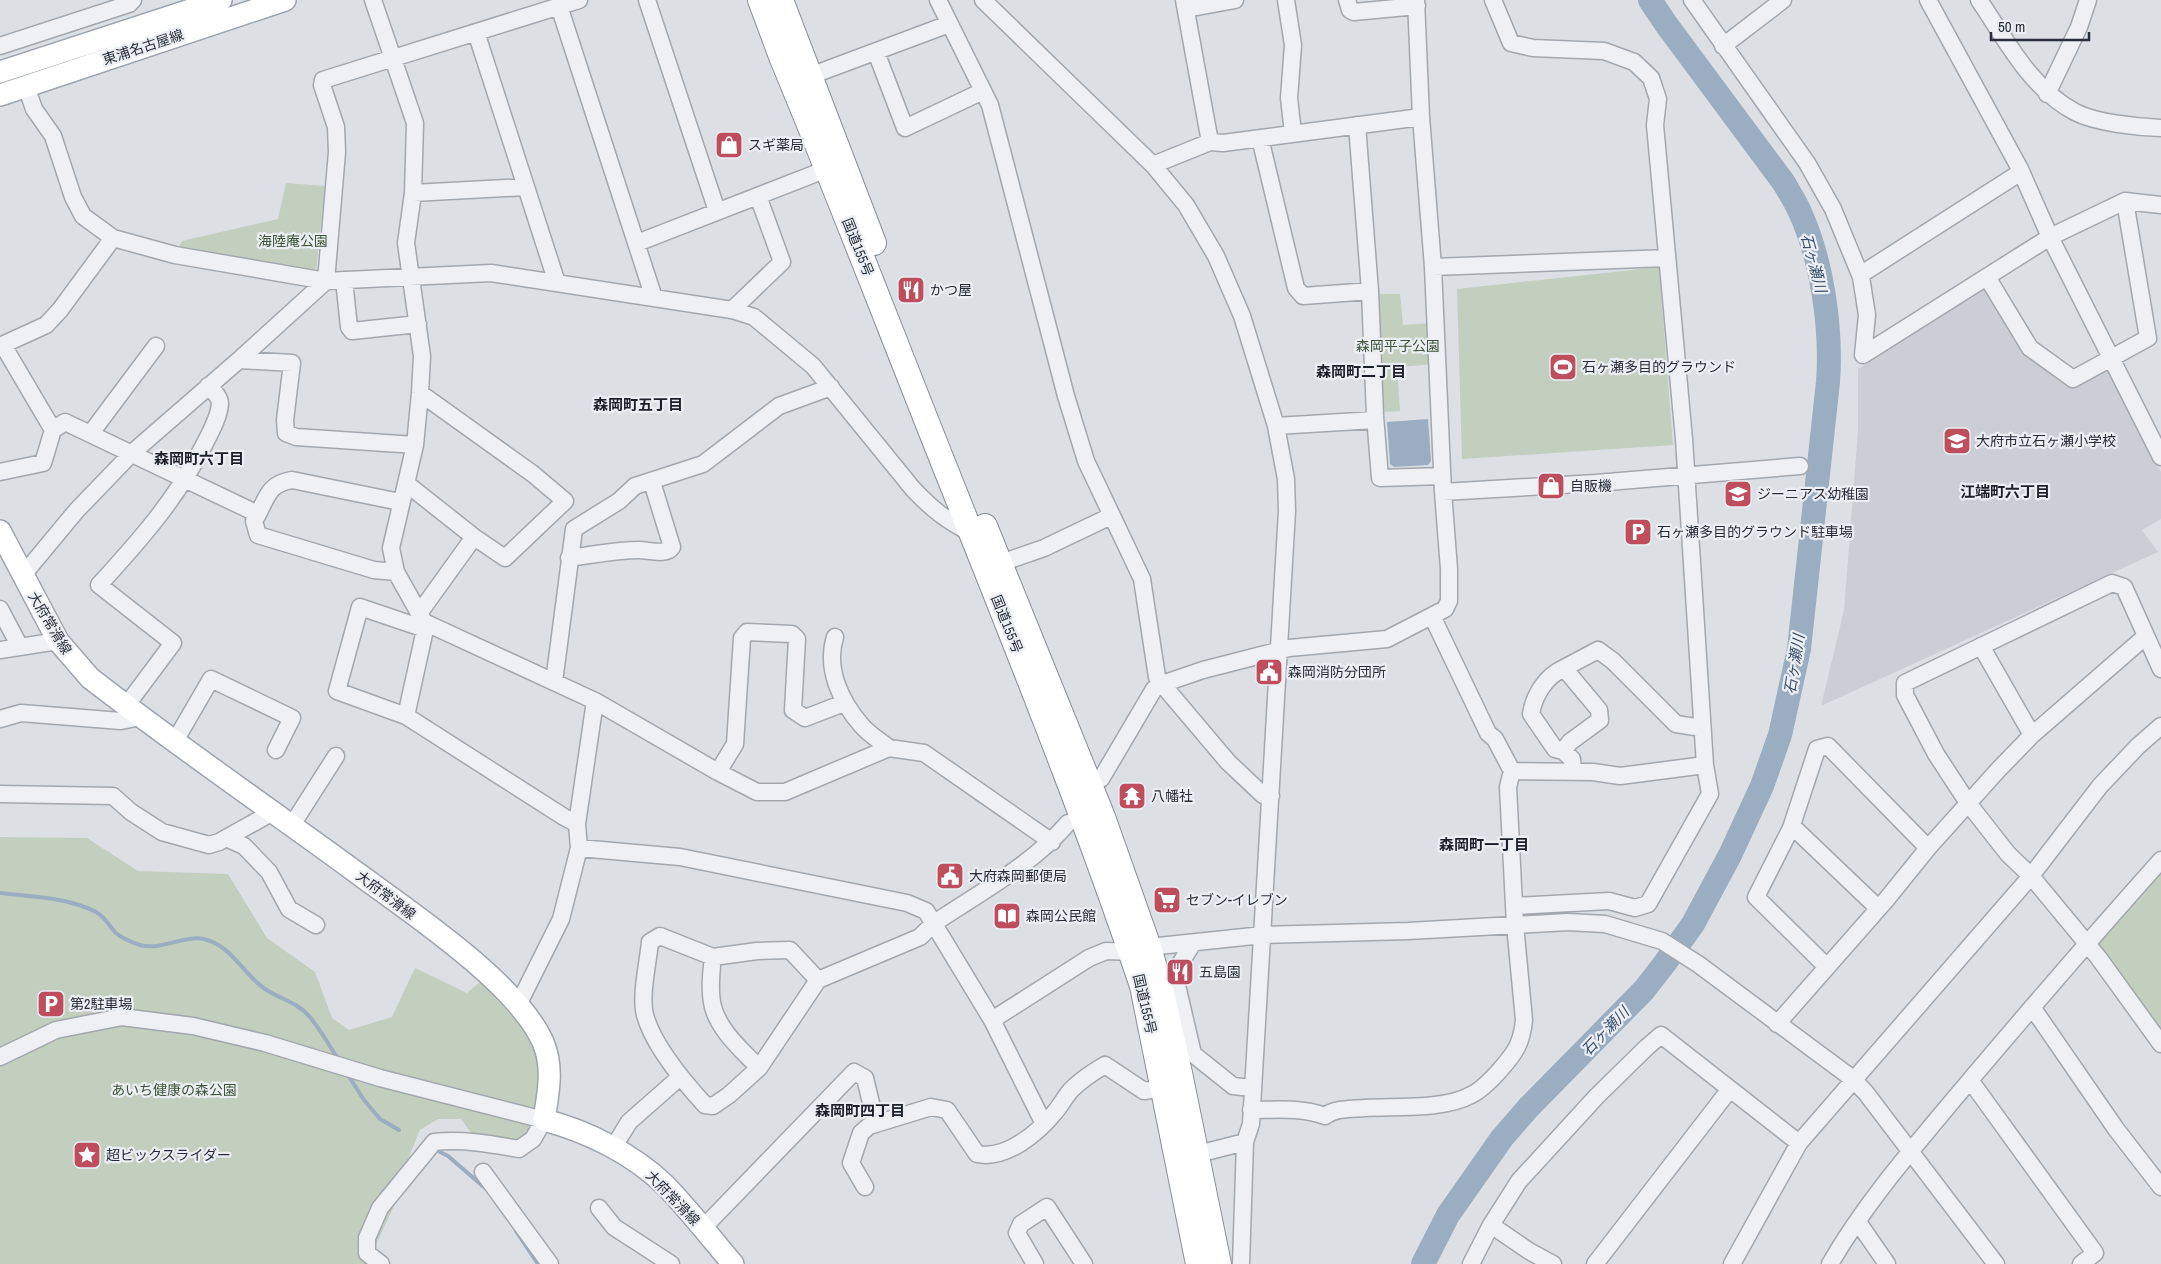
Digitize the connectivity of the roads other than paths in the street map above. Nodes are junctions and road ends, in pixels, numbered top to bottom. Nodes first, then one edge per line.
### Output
1 (133, 0) edge
2 (221, 0) edge
3 (286, 0) edge
4 (373, 0) edge
5 (579, 0) edge
6 (647, 0) edge
7 (760, 0) edge
8 (781, 0) edge
9 (938, 0) edge
10 (983, 0) edge
11 (1235, 0) edge
12 (1286, 0) edge
13 (1348, 0) edge
14 (1493, 0) edge
15 (1692, 0) edge
16 (1783, 0) edge
17 (1928, 0) edge
18 (1979, 0) edge
19 (2088, 0) edge
20 (1416, 3) edge
21 (1185, 4) edge
22 (559, 6) junction
23 (949, 24) junction
24 (476, 32) junction
25 (0, 46) edge
26 (1723, 46) junction
27 (876, 52) junction
28 (393, 58) junction
29 (0, 72) edge
30 (810, 76) junction
31 (26, 86) junction
32 (983, 91) junction
33 (2047, 94) junction
34 (0, 95) edge
35 (1420, 117) junction
36 (1357, 125) junction
37 (2161, 128) edge
38 (1293, 133) junction
39 (1260, 138) junction
40 (1210, 142) junction
41 (1153, 164) junction
42 (827, 169) junction
43 (2021, 172) junction
44 (526, 187) junction
45 (413, 192) junction
46 (758, 196) junction
47 (2125, 201) junction
48 (2161, 206) edge
49 (717, 211) junction
50 (2050, 237) junction
51 (113, 238) junction
52 (637, 244) junction
53 (1667, 258) junction
54 (1433, 266) junction
55 (1860, 275) junction
56 (1987, 277) junction
57 (411, 278) junction
58 (344, 280) junction
59 (326, 281) junction
60 (557, 283) junction
61 (1370, 291) junction
62 (654, 298) junction
63 (732, 310) junction
64 (418, 324) junction
65 (1, 345) edge
66 (156, 346) dead end
67 (2112, 358) junction
68 (239, 360) junction
69 (208, 386) junction
70 (831, 387) junction
71 (420, 393) junction
72 (1376, 420) junction
73 (1276, 426) junction
74 (53, 430) junction
75 (91, 433) junction
76 (415, 445) junction
77 (132, 453) junction
78 (2161, 457) edge
79 (1800, 466) dead end
80 (0, 472) edge
81 (1686, 474) junction
82 (186, 479) junction
83 (652, 482) junction
84 (407, 484) junction
85 (1443, 484) junction
86 (400, 502) junction
87 (258, 514) junction
88 (1111, 516) junction
89 (0, 532) edge
90 (971, 533) junction
91 (474, 538) junction
92 (569, 558) junction
93 (1001, 563) junction
94 (396, 572) junction
95 (23, 575) junction
96 (0, 609) edge
97 (1432, 616) junction
98 (424, 622) junction
99 (2146, 636) junction
100 (835, 637) dead end
101 (58, 642) junction
102 (1981, 646) junction
103 (20, 647) junction
104 (0, 650) edge
105 (1279, 650) junction
106 (1564, 668) junction
107 (2161, 669) edge
108 (554, 682) junction
109 (1162, 684) junction
110 (595, 701) junction
111 (844, 703) junction
112 (133, 711) junction
113 (406, 716) junction
114 (0, 720) edge
115 (2161, 726) edge
116 (1702, 728) junction
117 (0, 733) edge
118 (2032, 735) junction
119 (175, 741) junction
120 (889, 748) junction
121 (276, 750) dead end
122 (1563, 751) junction
123 (336, 756) dead end
124 (1704, 766) junction
125 (1512, 771) junction
126 (718, 772) junction
127 (1573, 772) junction
128 (1101, 779) dead end
129 (0, 794) edge
130 (1271, 796) junction
131 (1968, 803) junction
132 (273, 812) junction
133 (1068, 823) dead end
134 (577, 824) junction
135 (292, 825) junction
136 (1792, 826) junction
137 (226, 838) junction
138 (1052, 842) junction
139 (579, 848) junction
140 (1928, 848) junction
141 (2161, 860) edge
142 (2031, 876) junction
143 (1514, 906) junction
144 (1878, 908) junction
145 (933, 924) junction
146 (316, 925) dead end
147 (1515, 925) junction
148 (1263, 935) junction
149 (1189, 942) junction
150 (2086, 944) junction
151 (1140, 949) junction
152 (713, 957) junction
153 (1826, 966) junction
154 (818, 980) junction
155 (518, 1005) junction
156 (2032, 1007) junction
157 (992, 1020) junction
158 (1777, 1024) junction
159 (2161, 1044) edge
160 (0, 1057) edge
161 (759, 1068) junction
162 (680, 1077) junction
163 (1853, 1079) junction
164 (1970, 1080) junction
165 (1163, 1088) junction
166 (1252, 1088) junction
167 (1730, 1089) junction
168 (1250, 1110) junction
169 (544, 1120) junction
170 (876, 1124) junction
171 (1044, 1124) junction
172 (1245, 1142) junction
173 (1799, 1143) junction
174 (613, 1148) junction
175 (1910, 1152) junction
176 (1198, 1154) junction
177 (483, 1172) dead end
178 (865, 1187) dead end
179 (2161, 1187) edge
180 (599, 1208) dead end
181 (1858, 1222) junction
182 (1491, 1225) junction
183 (702, 1228) junction
184 (371, 1261) edge
185 (550, 1264) edge
186 (671, 1264) edge
187 (733, 1264) edge
188 (1035, 1264) edge
189 (1084, 1264) edge
190 (1198, 1264) edge
191 (1219, 1264) edge
192 (1241, 1264) edge
193 (1471, 1264) edge
194 (1553, 1264) edge
195 (1595, 1264) edge
196 (1732, 1264) edge
197 (1830, 1264) edge
198 (1887, 1264) edge
199 (1996, 1264) edge
200 (2081, 1264) edge

1 - 25 street
2 - 29 main road, 東浦名古屋線
3 - 31 main road, 東浦名古屋線
4 - 28 street
5 - 22 street
6 - 49 street
7 - 42 highway, 国道155号
8 - 30 highway, 国道155号
9 - 23 street
10 - 41 street
11 - 21 street
12 - 38 street
13 - 20 street
14 - 53 street
15 - 26 street
16 - 26 street
17 - 43 street
18 - 33 street
19 - 33 street
20 - 35 street
21 - 40 street
22 - 24 street
22 - 52 street
23 - 27 street
23 - 32 street
24 - 28 street
24 - 44 street
26 - 55 street
27 - 30 street
27 - 32 street
28 - 45 street
28 - 59 street
30 - 93 highway, 国道155号
31 - 34 main road, 東浦名古屋線
31 - 51 street
32 - 88 street
33 - 37 street
35 - 36 street
35 - 54 street
36 - 38 street
36 - 61 street
38 - 39 street
39 - 40 street
39 - 61 street
40 - 41 street
41 - 73 street
42 - 46 street
42 - 90 highway, 国道155号
43 - 50 street
43 - 55 street
44 - 45 street
44 - 60 street
45 - 57 street
46 - 49 street
46 - 63 street
47 - 48 street
47 - 50 street
47 - 67 street
49 - 52 street
50 - 56 street
50 - 67 street
51 - 59 street
51 - 65 street
52 - 62 street
53 - 54 street
53 - 81 street
54 - 85 street
55 - 56 street
56 - 67 street
57 - 58 street
57 - 60 street
57 - 64 street
58 - 59 street
58 - 64 street
59 - 68 street
60 - 62 street
61 - 72 street
62 - 63 street
63 - 70 street
64 - 71 street
65 - 74 street
66 - 75 street
67 - 78 street
68 - 69 street
68 - 76 street
69 - 77 street
69 - 82 street
70 - 83 street
70 - 90 street
71 - 76 street
71 - 91 street
72 - 73 street
72 - 85 street
73 - 105 street
74 - 75 street
74 - 80 street
75 - 77 street
76 - 84 street
77 - 82 street
77 - 95 street
79 - 81 street
81 - 85 street
81 - 116 street
82 - 87 street
82 - 112 street
83 - 92 street
83 - 92 street
84 - 86 street
84 - 91 street
85 - 97 street
86 - 87 street
86 - 94 street
87 - 94 street
88 - 93 street
88 - 109 street
89 - 95 main road, 大府常滑線
90 - 151 highway, 国道155号
91 - 98 street
92 - 108 street
93 - 151 highway, 国道155号
94 - 98 street
95 - 101 main road, 大府常滑線
96 - 103 street
97 - 105 street
97 - 125 street
98 - 108 street
98 - 113 street
98 - 113 street
99 - 102 street
99 - 107 street
99 - 118 street
100 - 111 street
101 - 103 street
101 - 112 main road, 大府常滑線
102 - 118 street
102 - 131 street
103 - 104 street
105 - 109 street
105 - 130 street
106 - 116 street
106 - 122 street
106 - 122 street
108 - 110 street
109 - 128 street
109 - 130 street
110 - 126 street
110 - 134 street
111 - 120 street
111 - 126 street
112 - 114 street
112 - 119 main road, 大府常滑線
113 - 134 street
114 - 117 street
115 - 142 street
116 - 124 street
118 - 131 street
119 - 121 street
119 - 132 main road, 大府常滑線
120 - 126 street
120 - 138 street
122 - 127 street
123 - 135 street
124 - 127 street
124 - 143 street
125 - 127 street
125 - 143 street
129 - 137 street
130 - 148 street
131 - 140 street
131 - 142 street
132 - 135 main road, 大府常滑線
132 - 137 street
133 - 138 street
134 - 139 street
135 - 155 main road, 大府常滑線
136 - 140 street
136 - 144 street
136 - 153 street
137 - 146 street
138 - 145 street
139 - 145 street
139 - 155 street
140 - 144 street
141 - 150 street
142 - 150 street
142 - 163 street
143 - 147 street
144 - 153 street
145 - 154 street
145 - 157 street
147 - 148 street
147 - 158 street
147 - 168 street
148 - 149 street
148 - 166 street
149 - 151 street
149 - 166 street
150 - 156 street
150 - 159 street
151 - 157 street
151 - 165 highway, 国道155号
151 - 176 highway, 国道155号
152 - 154 street
152 - 161 street
152 - 162 street
153 - 158 street
154 - 161 street
155 - 169 main road, 大府常滑線
156 - 164 street
156 - 179 street
157 - 171 street
158 - 163 street
160 - 169 street
161 - 162 street
162 - 174 street
163 - 173 street
163 - 175 street
164 - 175 street
164 - 200 street
165 - 171 street
165 - 190 highway, 国道155号
166 - 168 street
167 - 173 street
167 - 182 street
167 - 195 street
168 - 172 street
169 - 174 main road, 大府常滑線
169 - 184 street
170 - 171 street
170 - 178 street
170 - 183 street
172 - 176 street
172 - 192 street
173 - 196 street
174 - 183 main road, 大府常滑線
175 - 181 street
175 - 199 street
176 - 191 highway, 国道155号
177 - 185 street
180 - 186 street
181 - 197 street
181 - 198 street
182 - 193 street
182 - 194 street
183 - 187 main road, 大府常滑線
188 - 189 street

